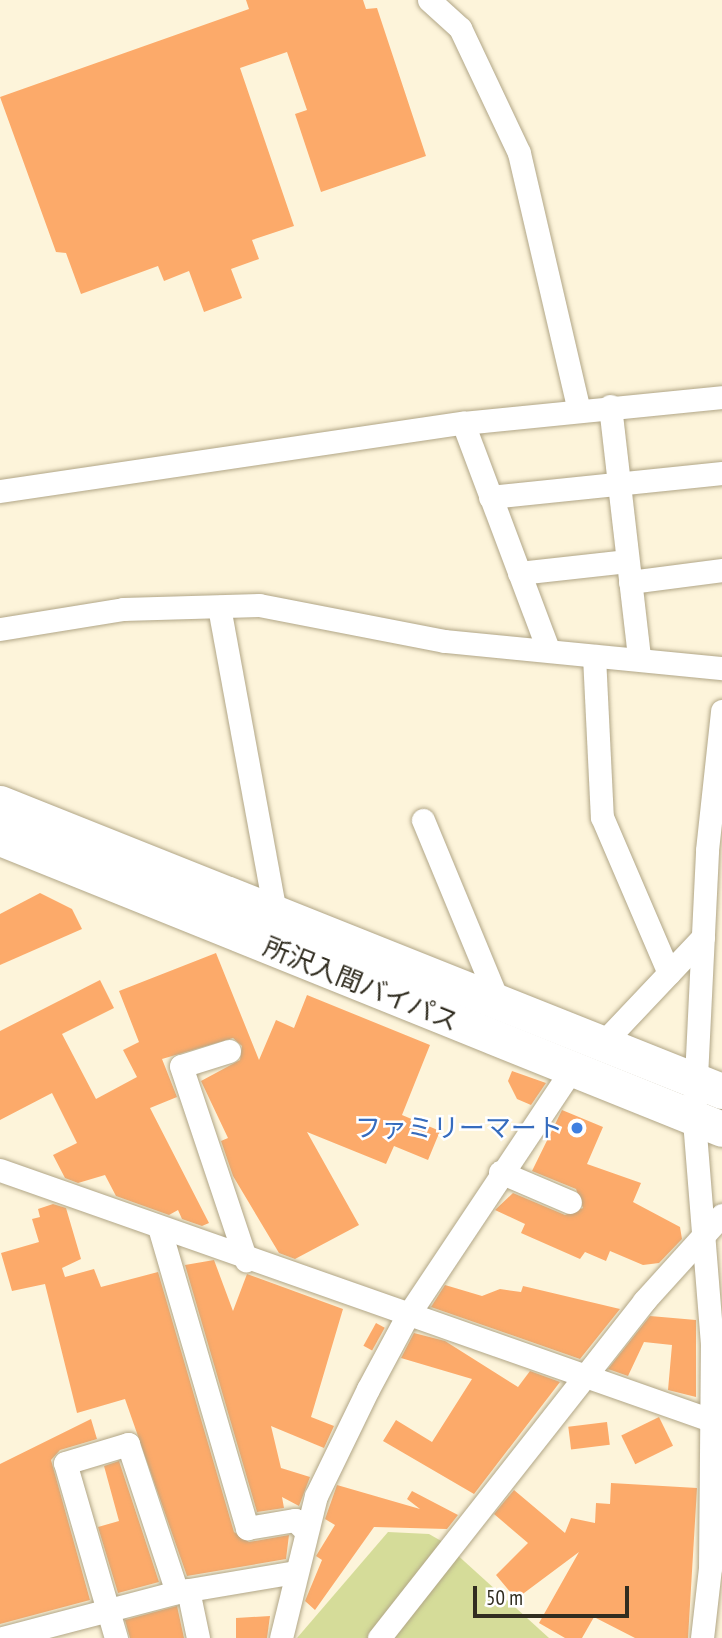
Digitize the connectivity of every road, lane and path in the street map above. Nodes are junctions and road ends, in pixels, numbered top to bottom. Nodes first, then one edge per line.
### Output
1 (429, 0) edge
2 (722, 397) edge
3 (610, 406) junction
4 (579, 410) junction
5 (463, 424) junction
6 (722, 473) edge
7 (619, 484) junction
8 (0, 491) edge
9 (490, 496) junction
10 (722, 569) edge
11 (629, 571) junction
12 (519, 573) junction
13 (219, 607) junction
14 (0, 629) edge
15 (548, 649) junction
16 (594, 656) junction
17 (639, 658) junction
18 (722, 668) edge
19 (722, 711) edge
20 (719, 783) edge
21 (0, 803) edge
22 (423, 820) dead end
23 (0, 838) edge
24 (275, 913) junction
25 (703, 937) junction
26 (669, 973) junction
27 (500, 1006) junction
28 (600, 1046) junction
29 (229, 1051) dead end
30 (572, 1069) junction
31 (710, 1086) edge
32 (708, 1124) edge
33 (0, 1170) edge
34 (500, 1172) junction
35 (570, 1202) dead end
36 (722, 1215) edge
37 (159, 1227) junction
38 (704, 1234) junction
39 (246, 1260) junction
40 (406, 1318) junction
41 (585, 1375) junction
42 (717, 1422) edge
43 (717, 1462) edge
44 (306, 1531) junction
45 (295, 1572) junction
46 (183, 1591) junction
47 (111, 1607) junction
48 (31, 1634) edge
49 (2, 1638) edge
50 (116, 1638) edge
51 (198, 1638) edge
52 (281, 1638) edge
53 (379, 1638) edge
54 (702, 1638) edge

1 - 4 street
2 - 3 street
3 - 4 street
3 - 7 street
4 - 5 street
5 - 8 street
5 - 9 street
6 - 7 street
7 - 9 street
7 - 11 street
9 - 12 street
10 - 11 street
11 - 12 street
11 - 17 street
12 - 15 street
13 - 14 street
13 - 15 street
13 - 24 street
15 - 16 street
16 - 17 street
16 - 26 street
17 - 18 street
19 - 20 street
20 - 25 street
21 - 24 highway, 所沢入間バイパス
22 - 27 street
23 - 30 highway, 所沢入間バイパス
24 - 27 highway, 所沢入間バイパス
25 - 26 street
25 - 31 street
26 - 28 street
27 - 28 highway, 所沢入間バイパス
28 - 31 highway, 所沢入間バイパス
29 - 39 street
30 - 32 highway, 所沢入間バイパス
30 - 34 street
31 - 32 street
32 - 38 street
33 - 37 street
34 - 35 street
34 - 40 street
36 - 38 street
37 - 39 street
37 - 44 street
38 - 41 street
38 - 42 street
39 - 40 street
40 - 41 street
40 - 44 street
41 - 42 street
41 - 53 street
42 - 43 street
43 - 54 street
44 - 45 street
45 - 46 street
45 - 52 street
46 - 47 street
46 - 47 street
46 - 51 street
47 - 48 street
47 - 50 street
48 - 49 street

